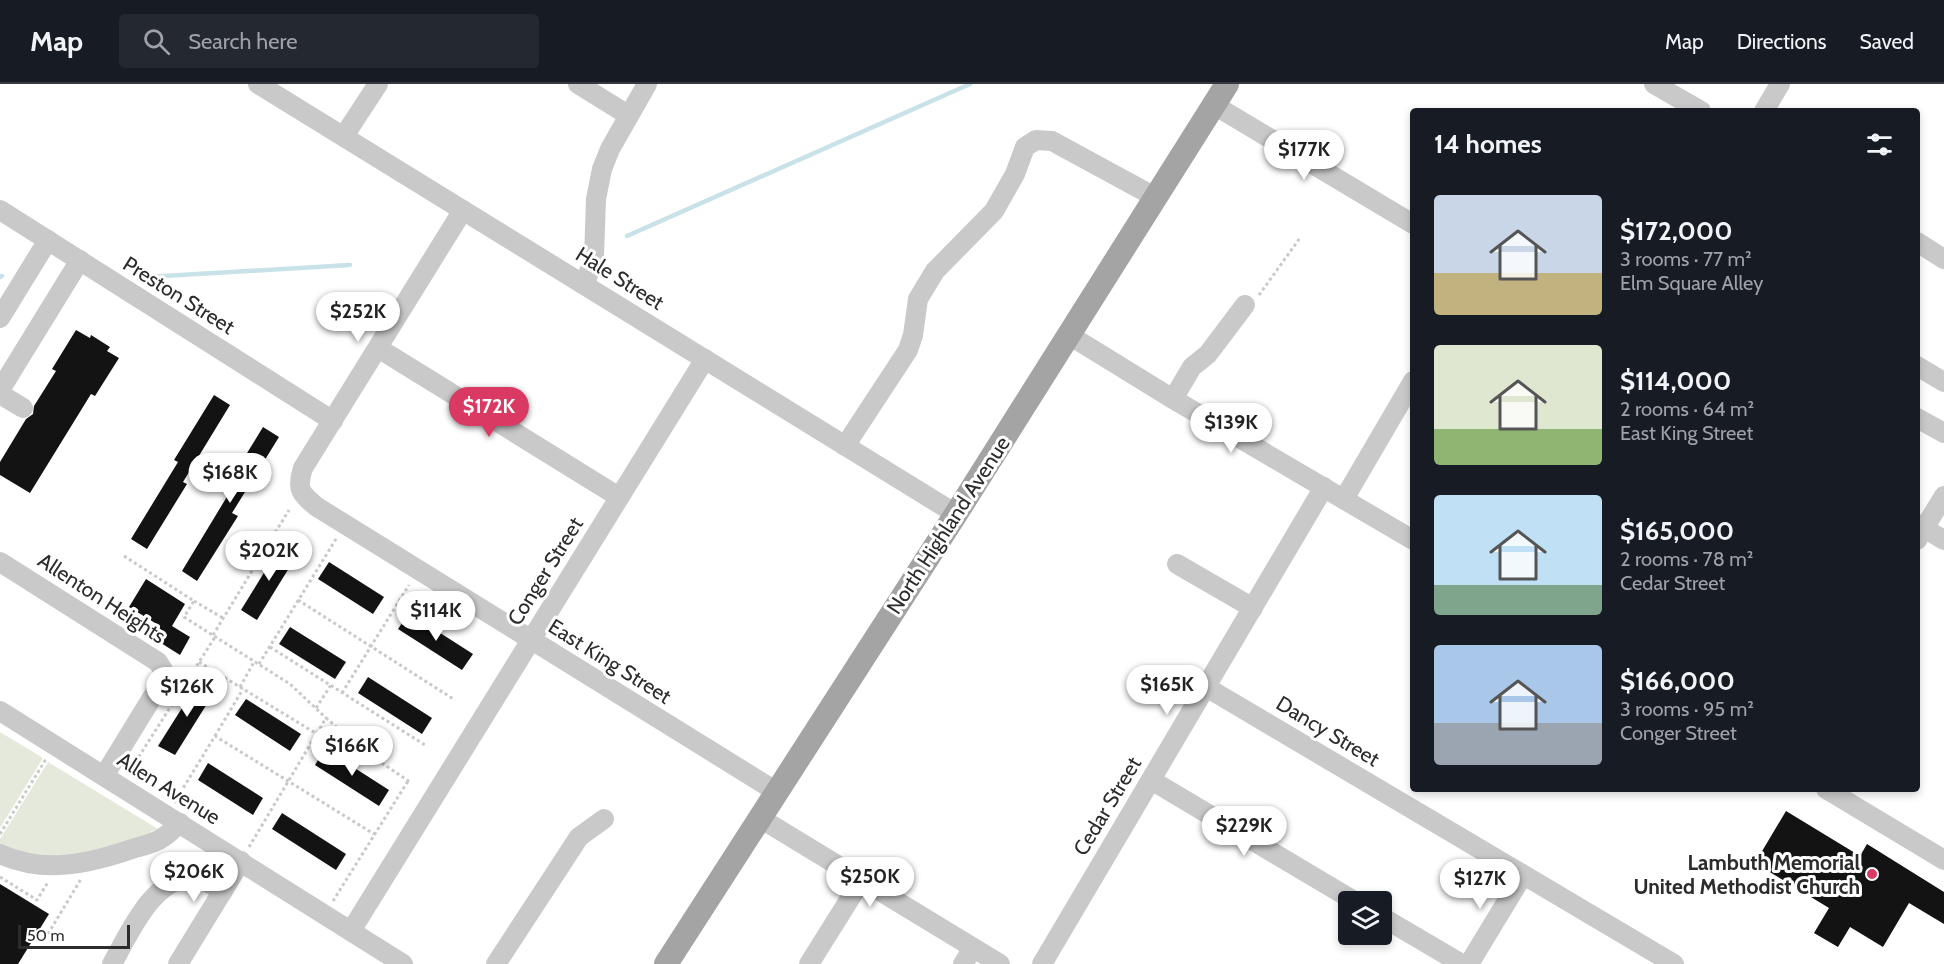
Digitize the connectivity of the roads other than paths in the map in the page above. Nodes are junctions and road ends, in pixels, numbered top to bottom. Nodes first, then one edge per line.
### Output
1 (258, 84) edge
2 (378, 84) edge
3 (578, 84) edge
4 (647, 84) edge
5 (1227, 84) edge
6 (1654, 84) edge
7 (1780, 84) edge
8 (1214, 105) junction
9 (1696, 108) edge
10 (1766, 108) edge
11 (628, 115) junction
12 (344, 136) junction
13 (1155, 197) junction
14 (0, 210) edge
15 (464, 210) junction
16 (1410, 222) edge
17 (48, 240) junction
18 (1920, 244) edge
19 (1944, 259) edge
20 (80, 260) junction
21 (585, 284) junction
22 (1245, 305) road end
23 (0, 318) edge
24 (1069, 335) junction
25 (378, 348) junction
26 (705, 359) junction
27 (1920, 368) edge
28 (1944, 382) edge
29 (0, 392) edge
30 (1410, 392) edge
31 (1173, 399) junction
32 (23, 408) dead end
33 (1405, 411) edge
34 (1920, 420) edge
35 (333, 421) junction
36 (1943, 431) edge
37 (845, 446) junction
38 (1324, 487) junction
39 (1944, 496) edge
40 (619, 497) junction
41 (1344, 499) junction
42 (956, 514) junction
43 (1920, 530) edge
44 (1920, 531) edge
45 (1410, 538) edge
46 (1944, 540) edge
47 (0, 562) edge
48 (1177, 564) dead end
49 (1253, 608) junction
50 (531, 640) junction
51 (1206, 687) junction
52 (0, 711) edge
53 (104, 776) junction
54 (1151, 780) junction
55 (777, 792) junction
56 (1831, 792) edge
57 (760, 818) junction
58 (604, 819) dead end
59 (180, 823) junction
60 (0, 854) edge
61 (245, 855) junction
62 (1944, 860) edge
63 (1523, 875) junction
64 (861, 881) junction
65 (223, 891) junction
66 (1338, 891) edge
67 (1392, 923) edge
68 (351, 931) junction
69 (968, 956) edge
70 (112, 964) edge
71 (178, 964) edge
72 (403, 964) edge
73 (496, 964) edge
74 (666, 964) edge
75 (809, 964) edge
76 (1000, 964) edge
77 (1042, 964) edge
78 (1461, 964) edge
79 (1469, 964) edge
80 (1674, 964) edge

1 - 12 street, Hale Street
2 - 12 street
3 - 11 street
4 - 11 street
5 - 8 main road, North Highland Avenue
6 - 9 street
7 - 10 street
8 - 13 main road, North Highland Avenue
8 - 16 street
11 - 21 street
12 - 15 street, Hale Street
13 - 24 main road, North Highland Avenue
13 - 37 street
14 - 17 street, Preston Street
15 - 21 street, Hale Street
15 - 25 street
17 - 20 street, Preston Street
17 - 23 street
18 - 19 street
20 - 29 street
20 - 35 street, Preston Street
21 - 26 street, Hale Street
22 - 31 street
24 - 31 street
24 - 42 main road, North Highland Avenue
25 - 35 street
25 - 40 street
26 - 37 street, Hale Street
26 - 40 street, Conger Street
27 - 28 street
29 - 32 street
30 - 33 street
31 - 38 street
33 - 41 street
34 - 36 street
35 - 50 street, East King Street
37 - 42 street, Hale Street
38 - 41 street
38 - 49 street, Cedar Street
39 - 43 street
40 - 50 street, Conger Street
41 - 45 street
42 - 55 main road, North Highland Avenue
44 - 46 street
47 - 53 street, Allenton Heights
48 - 49 street
49 - 51 street, Cedar Street
50 - 55 street, East King Street
50 - 68 street, Conger Street
51 - 54 street, Cedar Street
51 - 63 street, Dancy Street
52 - 53 street, Allen Avenue
53 - 59 street, Allen Avenue
54 - 66 street
54 - 77 street, Cedar Street
55 - 57 main road, North Highland Avenue
56 - 62 street
57 - 64 street
57 - 74 main road, North Highland Avenue
58 - 73 street
59 - 60 street
59 - 61 street, Allen Avenue
61 - 65 street
61 - 68 street, Allen Avenue
63 - 79 street
63 - 80 street, Dancy Street
64 - 69 street
64 - 75 street
65 - 70 street
65 - 71 street
67 - 78 street
68 - 72 street, Allen Avenue
69 - 76 street

